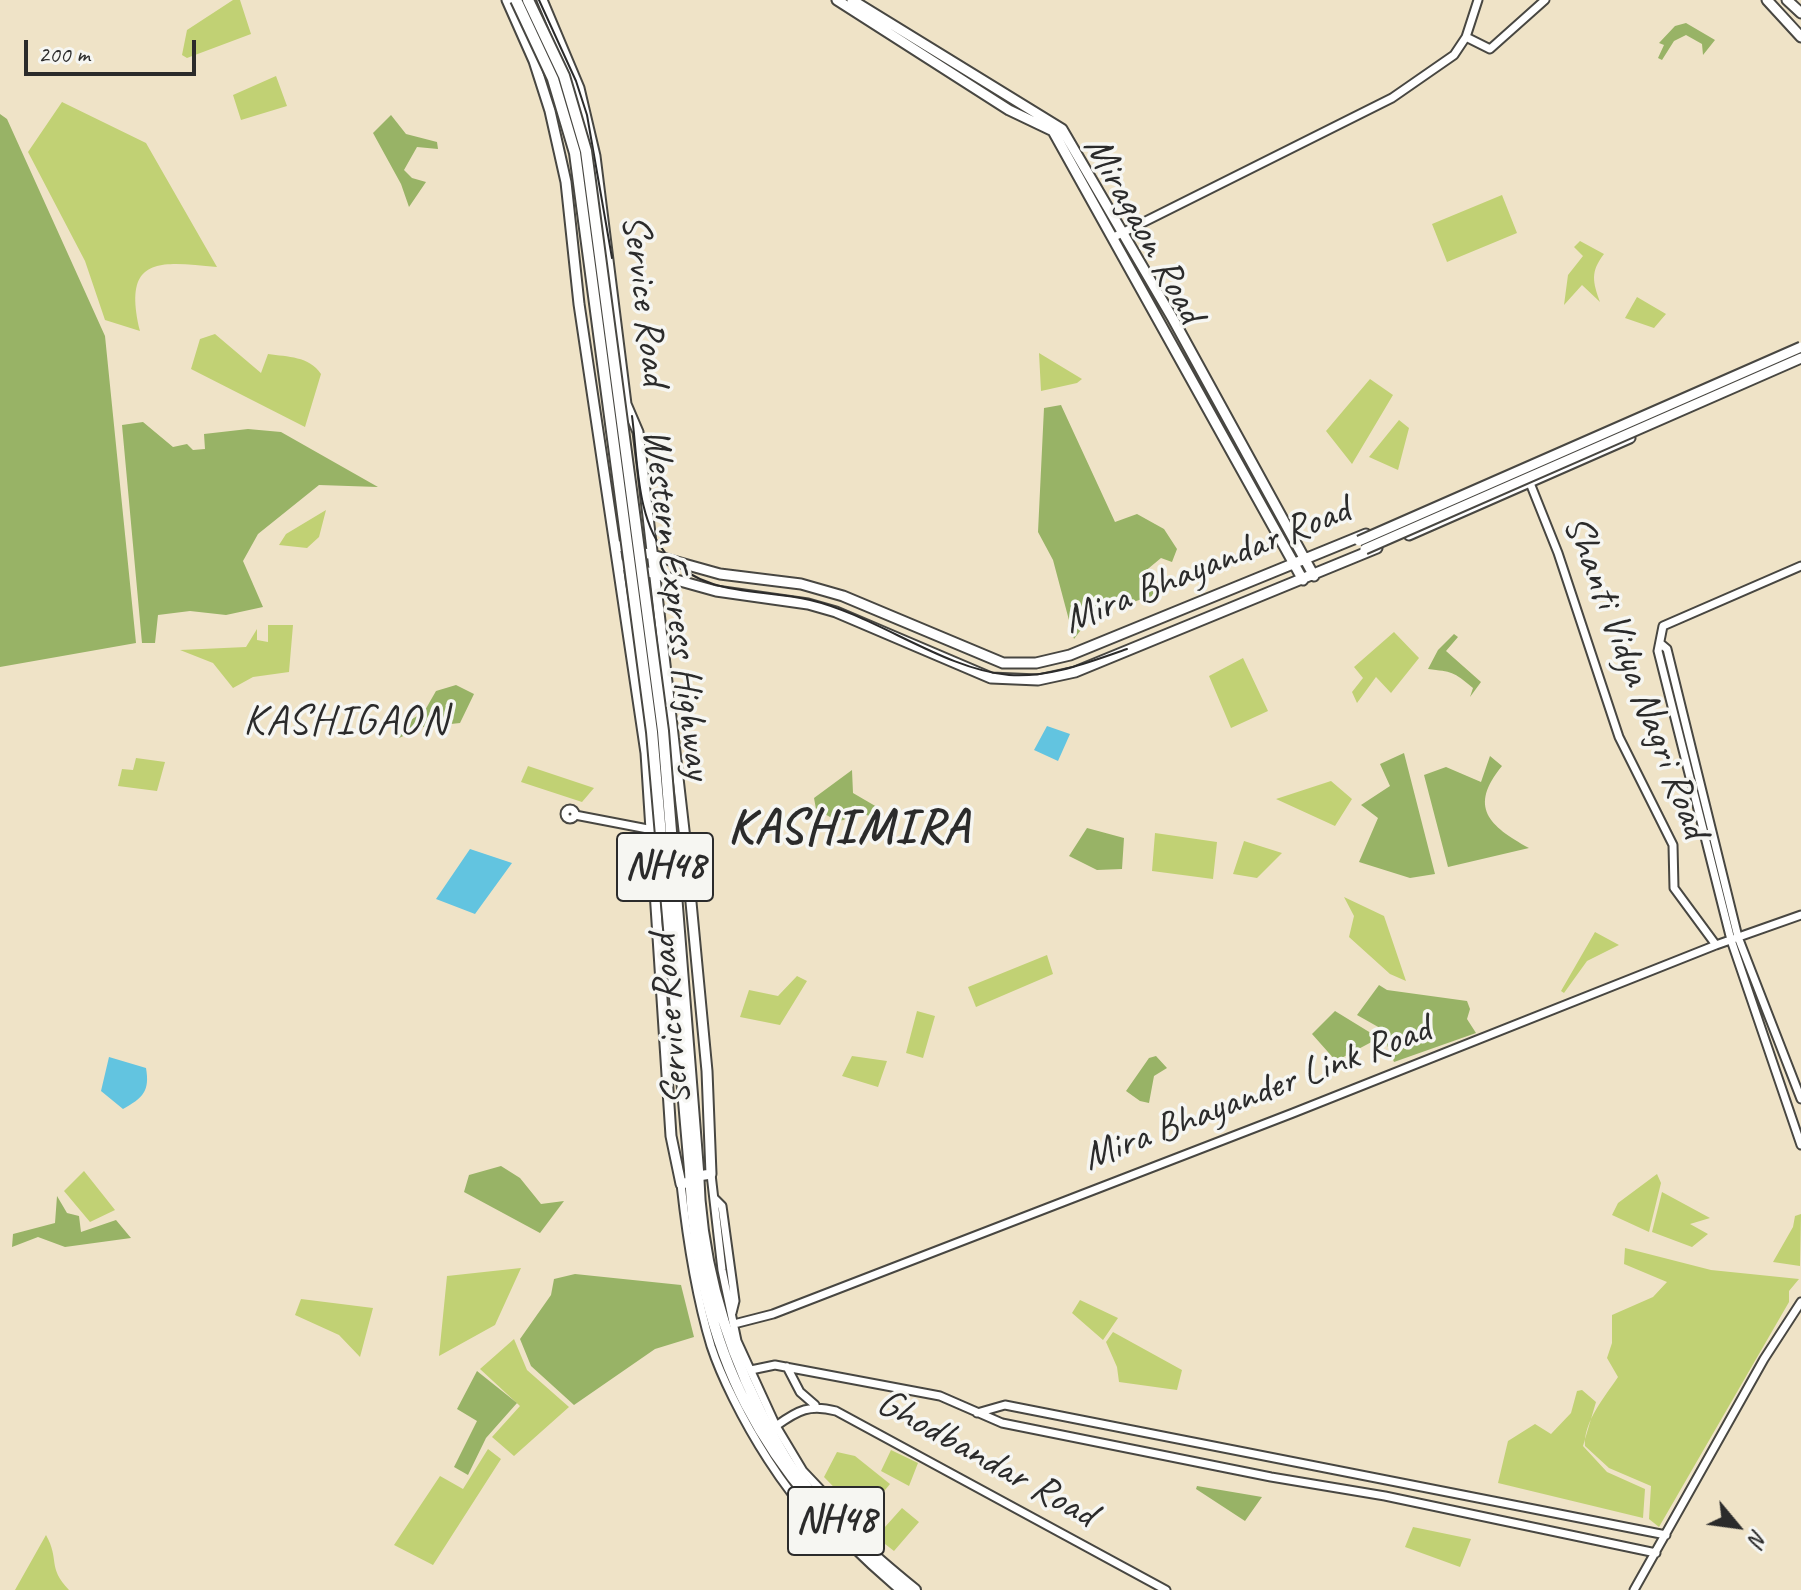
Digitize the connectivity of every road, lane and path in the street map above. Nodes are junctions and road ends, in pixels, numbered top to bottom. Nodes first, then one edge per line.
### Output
1 (507, 0) edge
2 (516, 0) edge
3 (528, 0) edge
4 (542, 0) edge
5 (837, 0) edge
6 (852, 0) edge
7 (1478, 0) edge
8 (1545, 0) edge
9 (1767, 0) edge
10 (1787, 0) edge
11 (1801, 12) edge
12 (1789, 23) junction
13 (1466, 37) junction
14 (1801, 37) edge
15 (1118, 235) junction
16 (1801, 345) edge
17 (1801, 360) edge
18 (1523, 467) junction
19 (1530, 482) junction
20 (650, 537) junction
21 (616, 545) junction
22 (1362, 545) junction
23 (1328, 551) junction
24 (652, 554) junction
25 (665, 557) junction
26 (1307, 560) junction
27 (619, 564) junction
28 (1296, 564) junction
29 (1801, 566) edge
30 (1334, 567) junction
31 (654, 573) junction
32 (720, 574) junction
33 (1314, 576) junction
34 (737, 577) junction
35 (1303, 580) junction
36 (784, 582) junction
37 (716, 591) junction
38 (735, 595) junction
39 (781, 599) junction
40 (1070, 655) junction
41 (1075, 672) junction
42 (575, 815) dead end
43 (652, 830) junction
44 (684, 831) junction
45 (1801, 915) edge
46 (1735, 939) junction
47 (1716, 945) junction
48 (1801, 1099) edge
49 (1801, 1145) edge
50 (711, 1174) junction
51 (691, 1176) junction
52 (1801, 1302) edge
53 (733, 1320) junction
54 (787, 1367) junction
55 (751, 1370) junction
56 (815, 1405) junction
57 (975, 1414) junction
58 (776, 1426) junction
59 (1666, 1535) junction
60 (1656, 1553) junction
61 (878, 1560) junction
62 (894, 1578) junction
63 (902, 1590) edge
64 (915, 1590) edge
65 (1166, 1590) edge
66 (1634, 1590) edge

1 - 21 main road
2 - 51 highway, Western Express Highway / NH48, bridge
3 - 51 highway, Western Express Highway / NH48, bridge
4 - 20 main road, Service Road
5 - 15 main road, Miragaon Road
6 - 15 main road, Miragaon Road
7 - 13 street
8 - 13 street
9 - 12 main road
10 - 11 main road
11 - 12 street
12 - 14 main road
13 - 15 street
15 - 26 main road, Miragaon Road
15 - 28 main road, Miragaon Road
16 - 18 main road, Mira Bhayandar Road
16 - 22 main road, bridge
17 - 19 main road, Mira Bhayandar Road
17 - 22 main road, bridge
18 - 19 street, Shanti Vidya Nagri Road
18 - 23 main road, Mira Bhayandar Road
19 - 30 main road, Mira Bhayandar Road
19 - 47 street, Shanti Vidya Nagri Road
20 - 24 main road, Service Road
20 - 25 main road
21 - 24 main road, Mira Bhayandar Road
21 - 27 main road
22 - 23 main road
22 - 30 main road
23 - 26 main road, Mira Bhayandar Road
24 - 25 main road, Mira Bhayandar Road
24 - 31 main road, Service Road
25 - 32 main road, Mira Bhayandar Road
26 - 28 main road, Mira Bhayandar Road
26 - 33 main road, Miragaon Road
27 - 31 main road, Mira Bhayandar Road
27 - 43 main road
28 - 35 main road, Miragaon Road
28 - 40 main road, Mira Bhayandar Road
29 - 46 street
30 - 33 main road, Mira Bhayandar Road
31 - 37 main road, Mira Bhayandar Road
31 - 44 main road, Service Road
32 - 34 main road, Mira Bhayandar Road
32 - 37 main road
33 - 35 main road, Mira Bhayandar Road
34 - 36 main road, Mira Bhayandar Road
34 - 38 main road
35 - 41 main road, Mira Bhayandar Road
36 - 39 main road
36 - 40 main road, Mira Bhayandar Road
37 - 38 main road, Mira Bhayandar Road
38 - 39 main road, Mira Bhayandar Road
39 - 41 main road, Mira Bhayandar Road
40 - 41 main road
42 - 43 street
43 - 44 street
43 - 51 main road
44 - 50 main road, Service Road
45 - 46 street, Mira Bhayander Link Road
46 - 47 street, Mira Bhayander Link Road
46 - 48 street
46 - 49 street
47 - 53 street, Mira Bhayander Link Road
50 - 51 main road
50 - 53 street
51 - 61 highway, Western Express Highway / NH48
51 - 62 highway, Western Express Highway / NH48
52 - 59 street
53 - 55 street
54 - 55 street
54 - 56 street
54 - 57 street
55 - 58 street
56 - 58 street, Ghodbandar Road
56 - 65 street, Ghodbandar Road
57 - 59 street
57 - 60 street
58 - 61 street
59 - 60 street
60 - 66 street
61 - 62 highway, Western Express Highway / NH48
62 - 63 highway, Western Express Highway / NH48
62 - 64 highway, Western Express Highway / NH48

